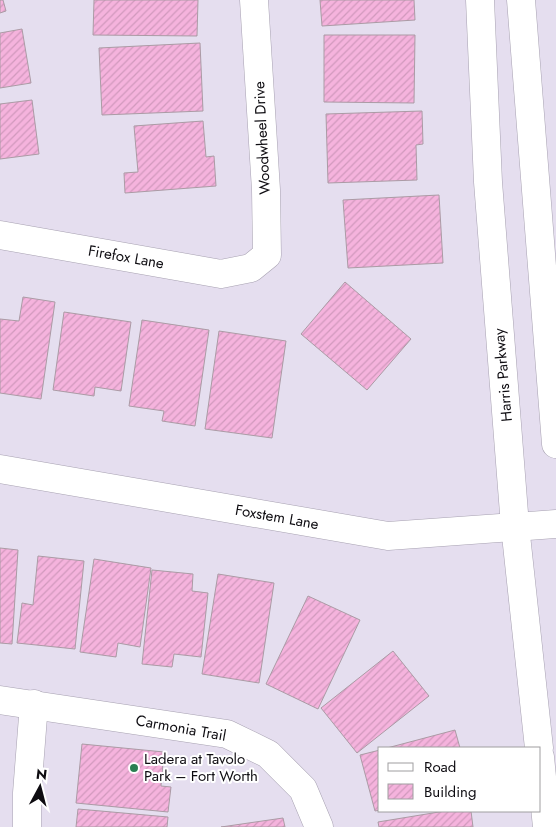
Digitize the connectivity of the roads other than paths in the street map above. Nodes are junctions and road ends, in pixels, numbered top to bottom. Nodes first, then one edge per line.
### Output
1 (254, 0) edge
2 (480, 0) edge
3 (521, 0) edge
4 (0, 235) edge
5 (251, 268) joint
6 (556, 444) edge
7 (0, 469) edge
8 (556, 524) edge
9 (515, 526) junction
10 (0, 700) edge
11 (34, 704) junction
12 (539, 747) edge
13 (541, 767) edge
14 (27, 827) edge
15 (320, 827) edge
16 (547, 827) edge

1 - 5 street, Woodwheel Drive
2 - 9 street, Harris Parkway
3 - 6 street
4 - 5 street, Firefox Lane
7 - 9 street, Foxstem Lane
8 - 9 street, Foxstem Lane
9 - 12 street, Harris Parkway
10 - 11 street, Carmonia Trail
11 - 14 street
11 - 15 street, Carmonia Trail
13 - 16 street

